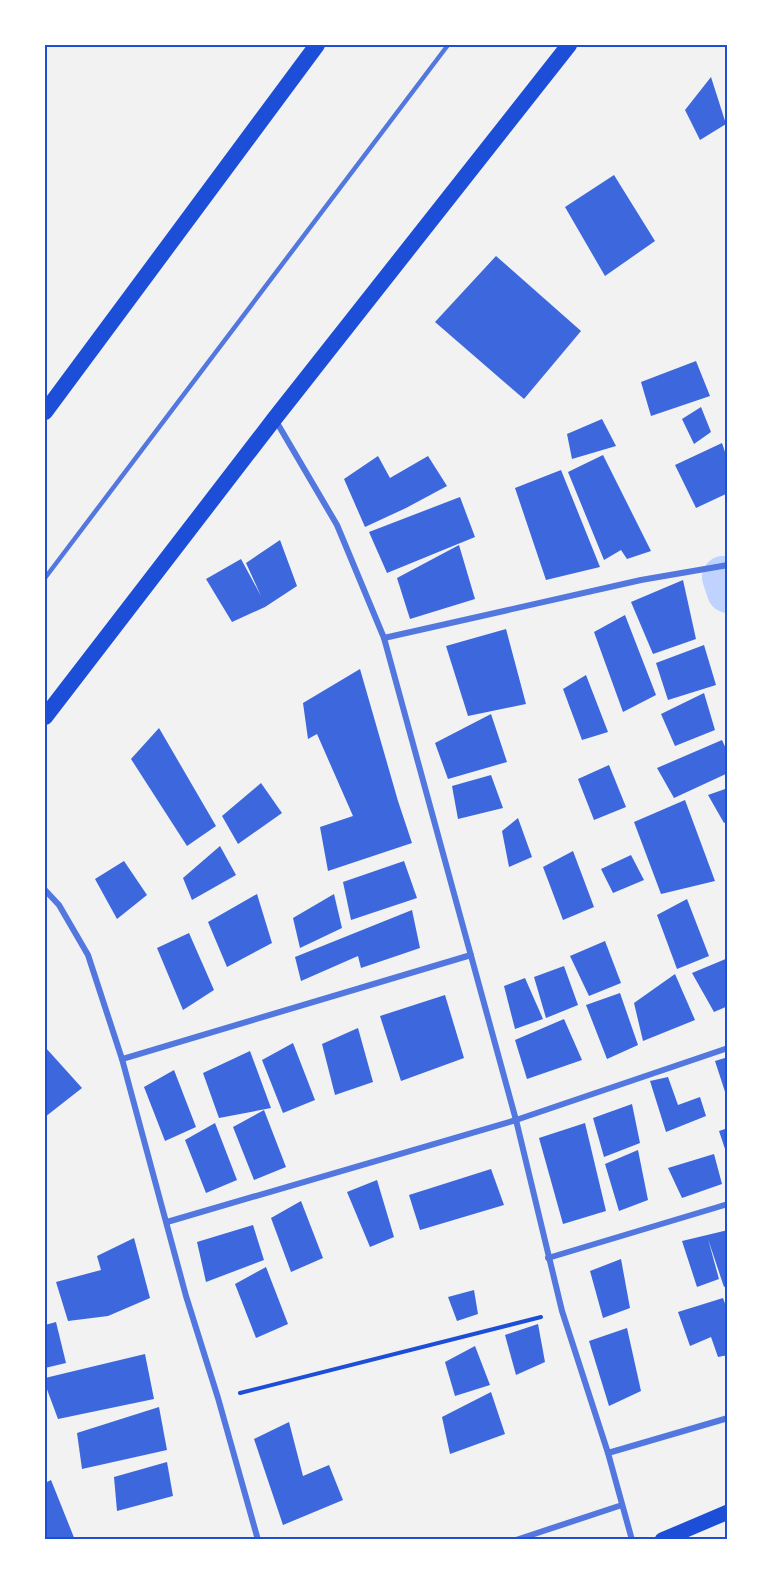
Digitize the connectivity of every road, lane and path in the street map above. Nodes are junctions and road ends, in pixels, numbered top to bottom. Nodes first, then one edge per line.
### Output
1 (317, 45) edge
2 (448, 45) edge
3 (569, 45) edge
4 (45, 412) edge
5 (275, 418) junction
6 (728, 565) edge
7 (45, 578) edge
8 (384, 638) junction
9 (45, 717) edge
10 (45, 890) edge
11 (471, 955) junction
12 (728, 1048) edge
13 (122, 1059) junction
14 (516, 1120) junction
15 (728, 1204) edge
16 (167, 1222) junction
17 (548, 1258) junction
18 (562, 1311) junction
19 (218, 1398) junction
20 (728, 1418) edge
21 (608, 1453) junction
22 (622, 1505) junction
23 (728, 1512) edge
24 (672, 1538) edge
25 (258, 1540) edge
26 (516, 1540) edge
27 (632, 1540) edge

1 - 4 highway
2 - 7 lane
3 - 5 highway
5 - 8 street
5 - 9 highway
6 - 8 street
8 - 11 street
10 - 13 street
11 - 13 street
11 - 14 street
12 - 14 street
13 - 16 street
14 - 16 street
14 - 17 street
15 - 17 street
16 - 19 street
17 - 18 street
18 - 19 path
18 - 21 street
19 - 25 street
20 - 21 street
21 - 22 street
22 - 26 street
22 - 27 street
23 - 24 main road

